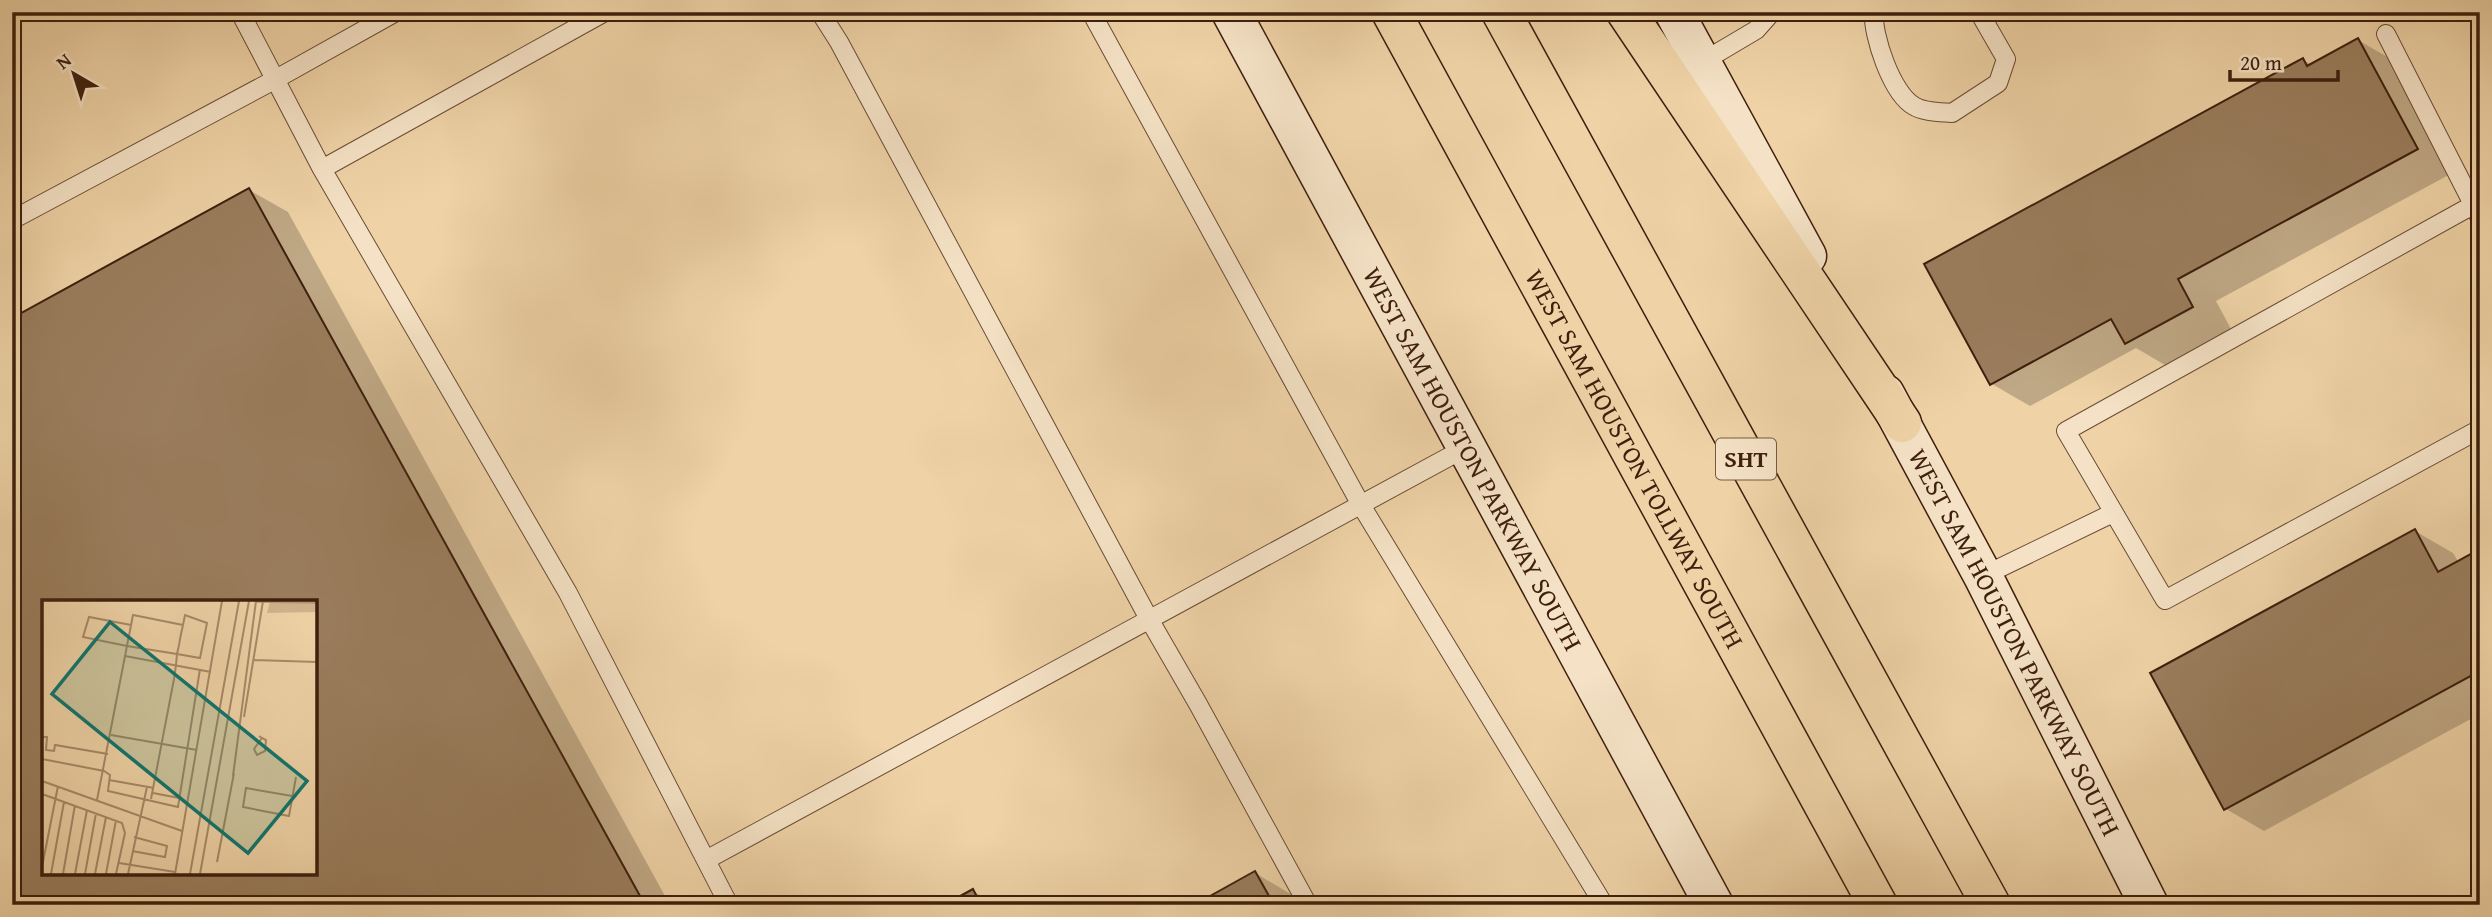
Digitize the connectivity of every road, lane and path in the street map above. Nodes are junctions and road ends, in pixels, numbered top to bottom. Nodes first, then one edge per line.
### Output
1 (240, 12) edge
2 (396, 12) edge
3 (605, 12) edge
4 (820, 12) edge
5 (1091, 12) edge
6 (1231, 12) edge
7 (1391, 12) edge
8 (1501, 12) edge
9 (1626, 12) edge
10 (1674, 12) edge
11 (1772, 12) edge
12 (1874, 12) edge
13 (1979, 12) edge
14 (2386, 34) dead end
15 (1702, 62) junction
16 (276, 79) junction
17 (321, 169) junction
18 (2476, 211) edge
19 (12, 220) edge
20 (1902, 423) junction
21 (2480, 429) edge
22 (1467, 447) junction
23 (1361, 506) junction
24 (2113, 513) junction
25 (1983, 576) junction
26 (1149, 619) junction
27 (706, 860) junction
28 (729, 905) edge
29 (1308, 905) edge
30 (1604, 905) edge
31 (1714, 905) edge
32 (1878, 905) edge
33 (1991, 905) edge
34 (2149, 905) edge

1 - 16 lane
2 - 16 lane
3 - 17 lane
4 - 26 lane
5 - 23 lane
6 - 22 main road, WEST SAM HOUSTON PARKWAY SOUTH
7 - 32 highway, WEST SAM HOUSTON TOLLWAY SOUTH
8 - 33 highway, SHT
9 - 20 highway
10 - 15 main road, WEST SAM HOUSTON PARKWAY SOUTH
11 - 15 lane
12 - 13 lane
14 - 18 lane
15 - 20 main road, WEST SAM HOUSTON PARKWAY SOUTH
16 - 17 lane
16 - 19 lane
17 - 27 lane
18 - 24 lane
20 - 25 main road, WEST SAM HOUSTON PARKWAY SOUTH
21 - 24 lane
22 - 23 lane
22 - 31 main road, WEST SAM HOUSTON PARKWAY SOUTH
23 - 26 lane
23 - 30 lane
24 - 25 lane
25 - 34 main road, WEST SAM HOUSTON PARKWAY SOUTH
26 - 27 lane
26 - 29 lane
27 - 28 lane

